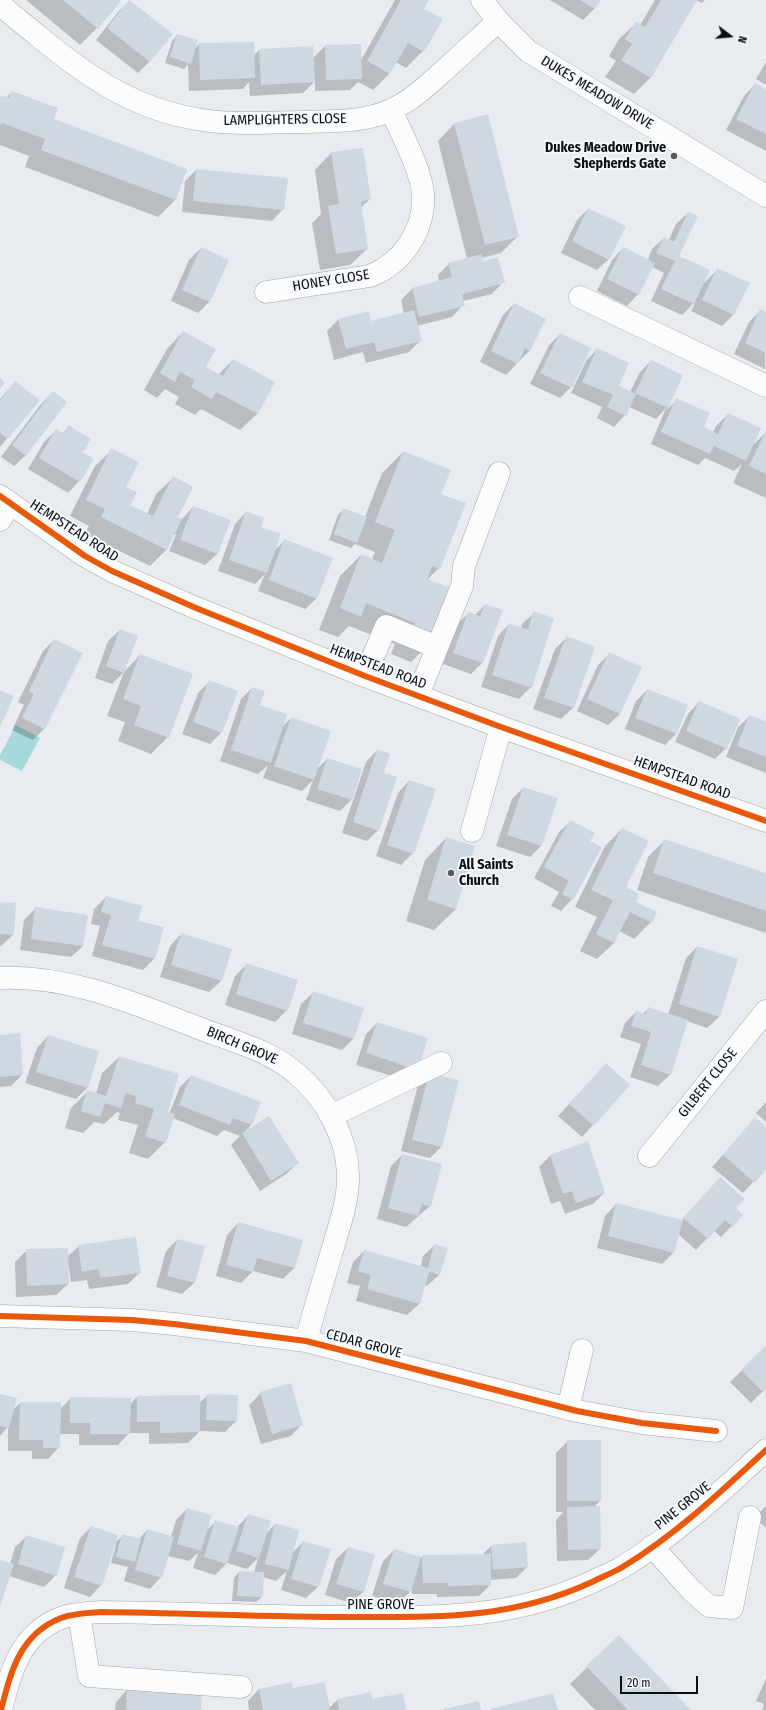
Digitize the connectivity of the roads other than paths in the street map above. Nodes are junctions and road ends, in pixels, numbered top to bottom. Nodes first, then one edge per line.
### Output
1 (482, 0) edge
2 (1, 7) edge
3 (498, 21) junction
4 (391, 110) junction
5 (766, 196) edge
6 (266, 292) dead end
7 (580, 297) dead end
8 (766, 386) edge
9 (499, 473) dead end
10 (3, 506) edge
11 (437, 647) junction
12 (365, 676) junction
13 (418, 695) junction
14 (501, 727) junction
15 (766, 821) edge
16 (472, 831) dead end
17 (0, 978) edge
18 (766, 1011) edge
19 (441, 1063) dead end
20 (331, 1116) junction
21 (649, 1156) dead end
22 (0, 1316) edge
23 (306, 1341) junction
24 (582, 1350) dead end
25 (568, 1409) junction
26 (716, 1431) dead end
27 (766, 1450) edge
28 (750, 1517) dead end
29 (652, 1546) junction
30 (79, 1614) junction
31 (241, 1686) dead end
32 (1, 1710) edge

1 - 3 street, DUKES MEADOW DRIVE
2 - 4 street, LAMPLIGHTERS CLOSE
3 - 4 street, LAMPLIGHTERS CLOSE
3 - 5 street, DUKES MEADOW DRIVE
4 - 6 street, HONEY CLOSE
7 - 8 street
9 - 11 street
10 - 12 street, HEMPSTEAD ROAD
11 - 12 street
11 - 13 street
12 - 13 street, HEMPSTEAD ROAD
13 - 14 street, HEMPSTEAD ROAD
14 - 15 street, HEMPSTEAD ROAD
14 - 16 street
17 - 20 street, BIRCH GROVE
18 - 21 street, GILBERT CLOSE
19 - 20 street
20 - 23 street, BIRCH GROVE
22 - 23 street, CEDAR GROVE
23 - 25 street, CEDAR GROVE
24 - 25 street
25 - 26 street, CEDAR GROVE
27 - 29 street, PINE GROVE
28 - 29 street
29 - 30 street, PINE GROVE
30 - 31 street
30 - 32 street, PINE GROVE

